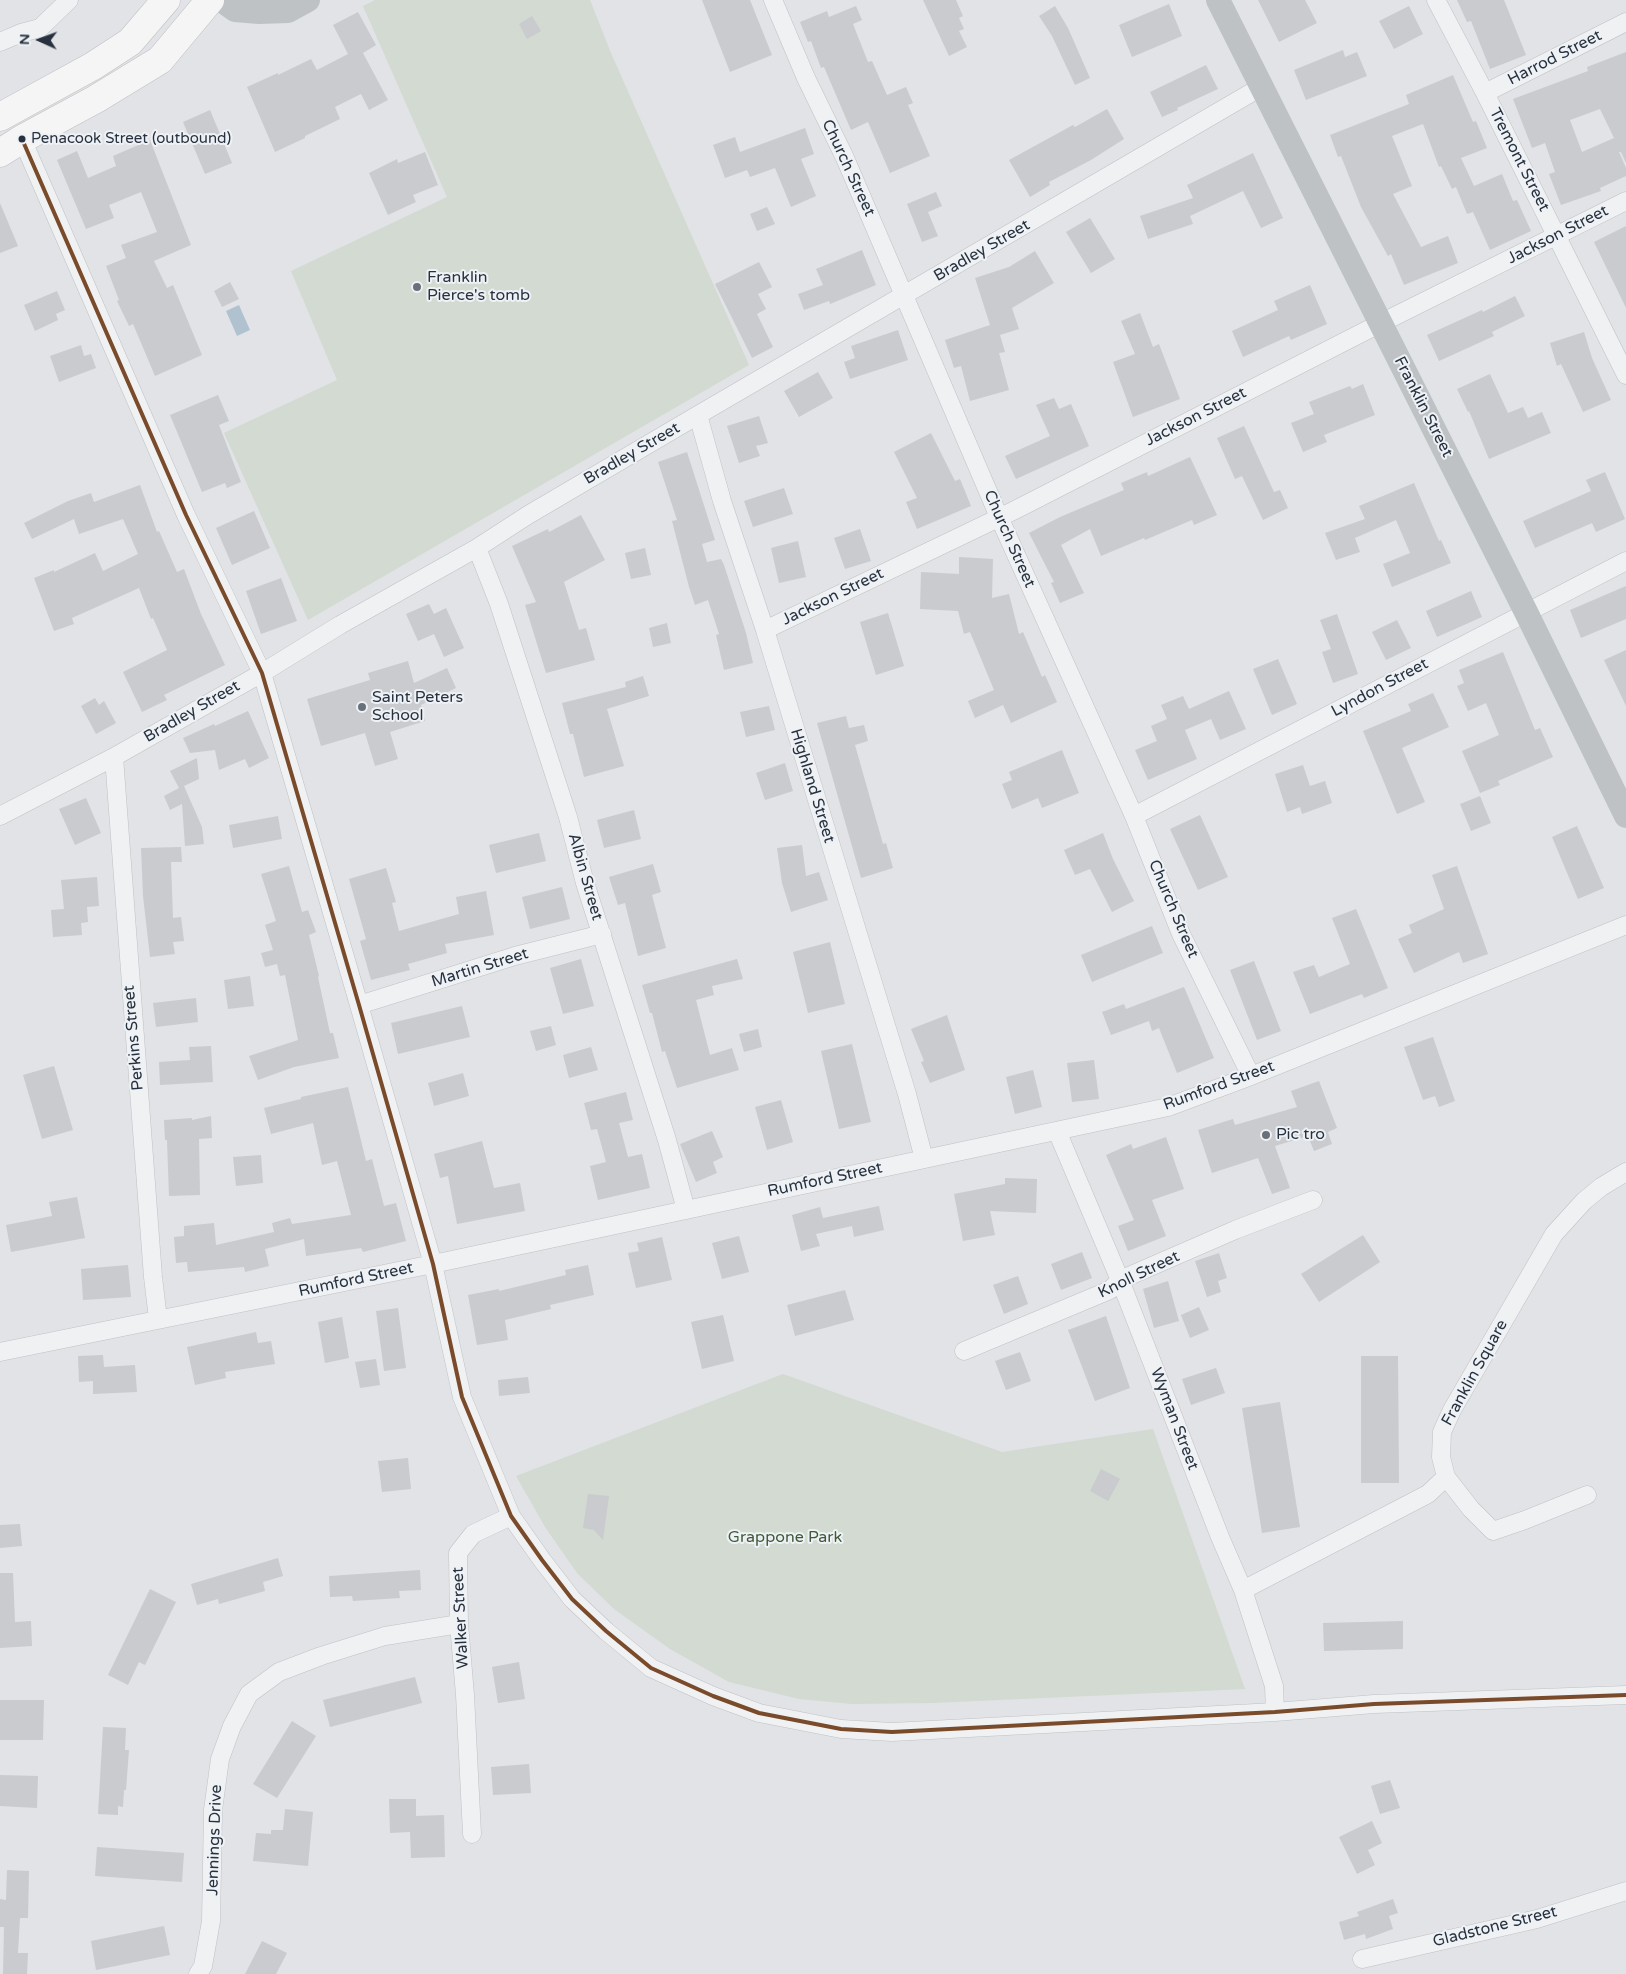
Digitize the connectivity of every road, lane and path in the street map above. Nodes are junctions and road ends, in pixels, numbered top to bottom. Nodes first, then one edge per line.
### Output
1 (69, 0) edge
2 (166, 0) edge
3 (210, 0) edge
4 (221, 0) edge
5 (308, 0) edge
6 (773, 0) edge
7 (1218, 0) edge
8 (1436, 0) edge
9 (1626, 22) edge
10 (0, 42) edge
11 (1261, 87) junction
12 (1485, 93) junction
13 (0, 117) edge
14 (11, 146) edge
15 (1626, 201) edge
16 (1557, 236) junction
17 (905, 296) junction
18 (1381, 323) junction
19 (1626, 375) edge
20 (698, 415) junction
21 (998, 517) junction
22 (477, 548) junction
23 (1626, 561) edge
24 (1526, 612) junction
25 (765, 630) junction
26 (262, 673) junction
27 (114, 757) junction
28 (0, 816) edge
29 (1134, 816) junction
30 (1626, 816) edge
31 (1626, 925) edge
32 (602, 934) junction
33 (360, 1005) junction
34 (1251, 1076) junction
35 (1057, 1131) junction
36 (924, 1159) junction
37 (1626, 1172) edge
38 (1313, 1200) dead end
39 (686, 1210) junction
40 (433, 1264) junction
41 (1120, 1280) junction
42 (158, 1319) junction
43 (964, 1351) dead end
44 (0, 1352) edge
45 (1446, 1477) junction
46 (1587, 1495) dead end
47 (511, 1516) junction
48 (1243, 1590) junction
49 (459, 1624) junction
50 (1626, 1695) edge
51 (1275, 1712) junction
52 (472, 1834) dead end
53 (1626, 1891) edge
54 (1362, 1959) dead end
55 (198, 1974) edge

1 - 10 street
2 - 13 main road
3 - 14 main road
4 - 5 street
6 - 17 street, Church Street
7 - 11 street, Franklin Street
8 - 12 street, Tremont Street
9 - 12 street, Harrod Street
11 - 17 street, Bradley Street
11 - 18 street, Franklin Street
12 - 16 street, Tremont Street
14 - 26 street
15 - 16 street, Jackson Street
16 - 18 street, Jackson Street
16 - 19 street, Tremont Street
17 - 20 street, Bradley Street
17 - 21 street, Church Street
18 - 21 street, Jackson Street
18 - 24 street, Franklin Street
20 - 22 street, Bradley Street
20 - 25 street, Highland Street
21 - 25 street, Jackson Street
21 - 29 street, Church Street
22 - 26 street, Bradley Street
22 - 32 street, Albin Street
23 - 24 street, Lyndon Street
24 - 29 street, Lyndon Street
24 - 30 street, Franklin Street
25 - 36 street, Highland Street
26 - 27 street, Bradley Street
26 - 33 street
27 - 28 street, Bradley Street
27 - 42 street, Perkins Street
29 - 34 street, Church Street
31 - 34 street, Rumford Street
32 - 33 street, Martin Street
32 - 39 street, Albin Street
33 - 40 street
34 - 35 street, Rumford Street
35 - 36 street, Rumford Street
35 - 41 street, Wyman Street
36 - 39 street, Rumford Street
37 - 45 street, Franklin Square
38 - 41 street, Knoll Street
39 - 40 street, Rumford Street
40 - 42 street, Rumford Street
40 - 47 street
41 - 43 street, Knoll Street
41 - 48 street, Wyman Street
42 - 44 street, Rumford Street
45 - 46 street
45 - 48 street
47 - 49 street, Walker Street
47 - 51 street
48 - 51 street, Wyman Street
49 - 52 street, Walker Street
49 - 55 street, Jennings Drive
50 - 51 street
53 - 54 street, Gladstone Street

